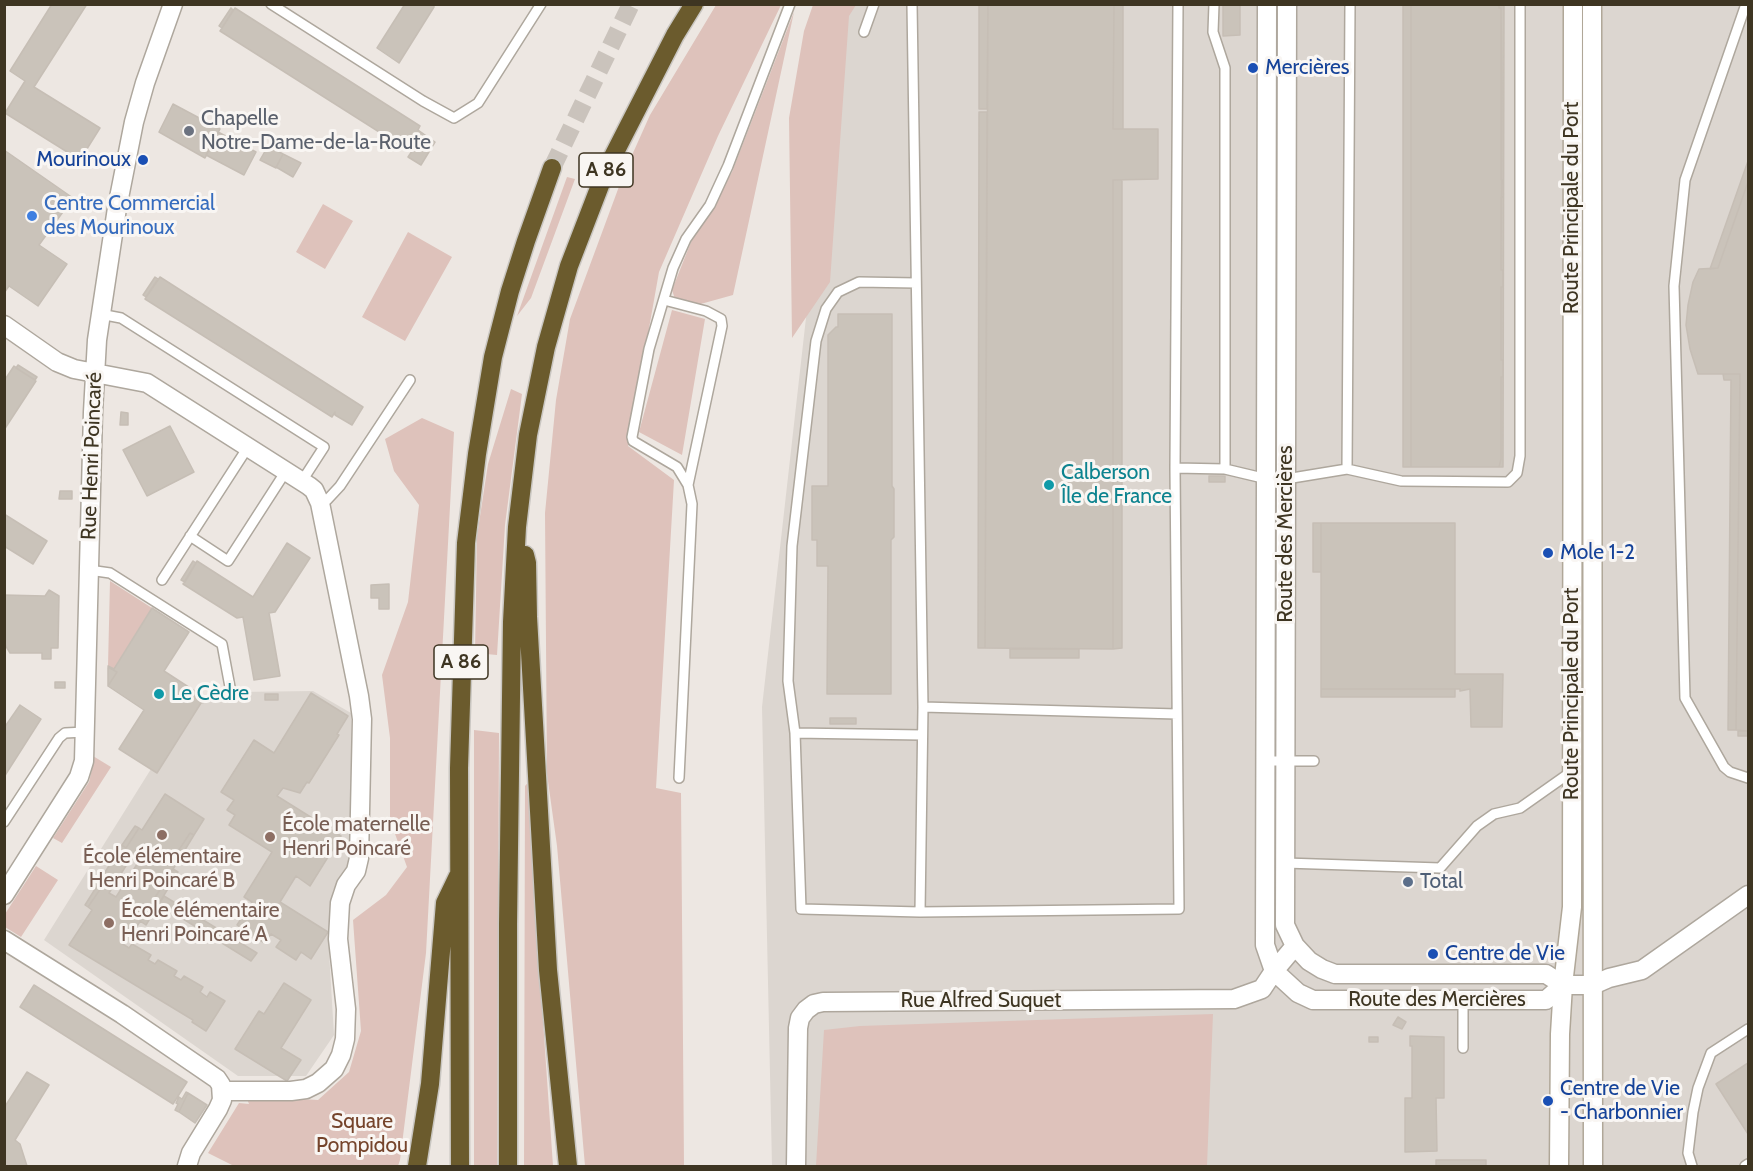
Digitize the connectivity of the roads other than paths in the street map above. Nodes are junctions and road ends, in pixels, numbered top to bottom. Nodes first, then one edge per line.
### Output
1 (173, 4) edge
2 (271, 4) edge
3 (541, 4) edge
4 (694, 4) edge
5 (790, 4) edge
6 (874, 4) edge
7 (912, 4) edge
8 (1178, 4) edge
9 (1214, 4) edge
10 (1267, 4) edge
11 (1287, 4) edge
12 (1350, 4) edge
13 (1520, 4) edge
14 (1573, 4) edge
15 (1592, 4) edge
16 (1746, 4) edge
17 (864, 32) dead end
18 (552, 168) tunnel mouth
19 (916, 283) junction
20 (664, 300) junction
21 (100, 314) junction
22 (4, 325) edge
23 (94, 374) junction
24 (410, 380) dead end
25 (248, 447) junction
26 (1175, 468) junction
27 (1224, 469) junction
28 (1347, 469) junction
29 (286, 471) junction
30 (1267, 478) junction
31 (1286, 479) junction
32 (302, 482) junction
33 (688, 485) junction
34 (320, 503) junction
35 (518, 527) junction
36 (190, 536) junction
37 (89, 570) junction
38 (162, 580) dead end
39 (230, 687) dead end
40 (923, 707) junction
41 (1177, 714) junction
42 (85, 732) junction
43 (795, 733) junction
44 (922, 735) junction
45 (1266, 761) junction
46 (1314, 761) dead end
47 (1284, 762) junction
48 (1571, 772) junction
49 (679, 778) dead end
50 (1749, 778) edge
51 (4, 822) edge
52 (1285, 863) junction
53 (459, 875) junction
54 (4, 895) edge
55 (1749, 895) edge
56 (920, 912) junction
57 (4, 940) edge
58 (1295, 946) junction
59 (1274, 971) junction
60 (1593, 984) junction
61 (1563, 985) junction
62 (1463, 1000) junction
63 (1749, 1029) edge
64 (1463, 1047) dead end
65 (222, 1091) junction
66 (187, 1167) edge
67 (417, 1167) edge
68 (460, 1167) edge
69 (508, 1167) edge
70 (568, 1167) edge
71 (796, 1167) edge
72 (1559, 1167) edge
73 (1593, 1167) edge
74 (1692, 1167) edge

1 - 21 street, Rue Henri Poincaré
2 - 3 lane
4 - 35 highway, A 86
5 - 20 lane
6 - 17 lane
7 - 19 lane
8 - 26 lane
9 - 27 lane
10 - 30 street, Route des Mercières
11 - 31 street, Route des Mercières
12 - 28 lane
13 - 28 lane
14 - 48 street, Route Principale du Port
15 - 60 street, Route Principale du Port
16 - 50 lane
18 - 53 highway, A 86
19 - 40 lane
19 - 43 lane
20 - 33 lane
20 - 33 lane
21 - 23 street, Rue Henri Poincaré
21 - 32 lane
22 - 23 street
23 - 25 street
23 - 37 street, Rue Henri Poincaré
24 - 34 lane
25 - 29 street
25 - 36 lane
26 - 27 lane
26 - 41 lane
27 - 30 lane
28 - 31 lane
29 - 32 street
29 - 36 lane
30 - 31 lane
30 - 45 street, Route des Mercières
31 - 47 street, Route des Mercières
32 - 34 street
33 - 49 lane
34 - 65 street
35 - 69 highway, A 86
35 - 70 highway
36 - 38 lane
37 - 39 lane
37 - 42 street, Rue Henri Poincaré
40 - 41 lane
40 - 44 lane
41 - 56 lane
42 - 51 lane
42 - 54 street, Rue Henri Poincaré
43 - 44 lane
43 - 56 lane
44 - 56 lane
45 - 47 lane
45 - 59 street, Route des Mercières
46 - 47 lane
47 - 52 street, Route des Mercières
48 - 52 lane
48 - 61 street, Route Principale du Port
52 - 58 street, Route des Mercières
53 - 67 highway
53 - 68 highway, A 86
55 - 60 street
57 - 65 street
58 - 59 street, Rue Alfred Suquet
58 - 61 street, Route des Mercières
59 - 62 street, Route des Mercières
59 - 71 street, Rue Alfred Suquet
60 - 61 street
60 - 73 street, Route Principale du Port
61 - 62 street, Route des Mercières
61 - 72 street, Route Principale du Port
62 - 64 lane
63 - 74 lane
65 - 66 street

